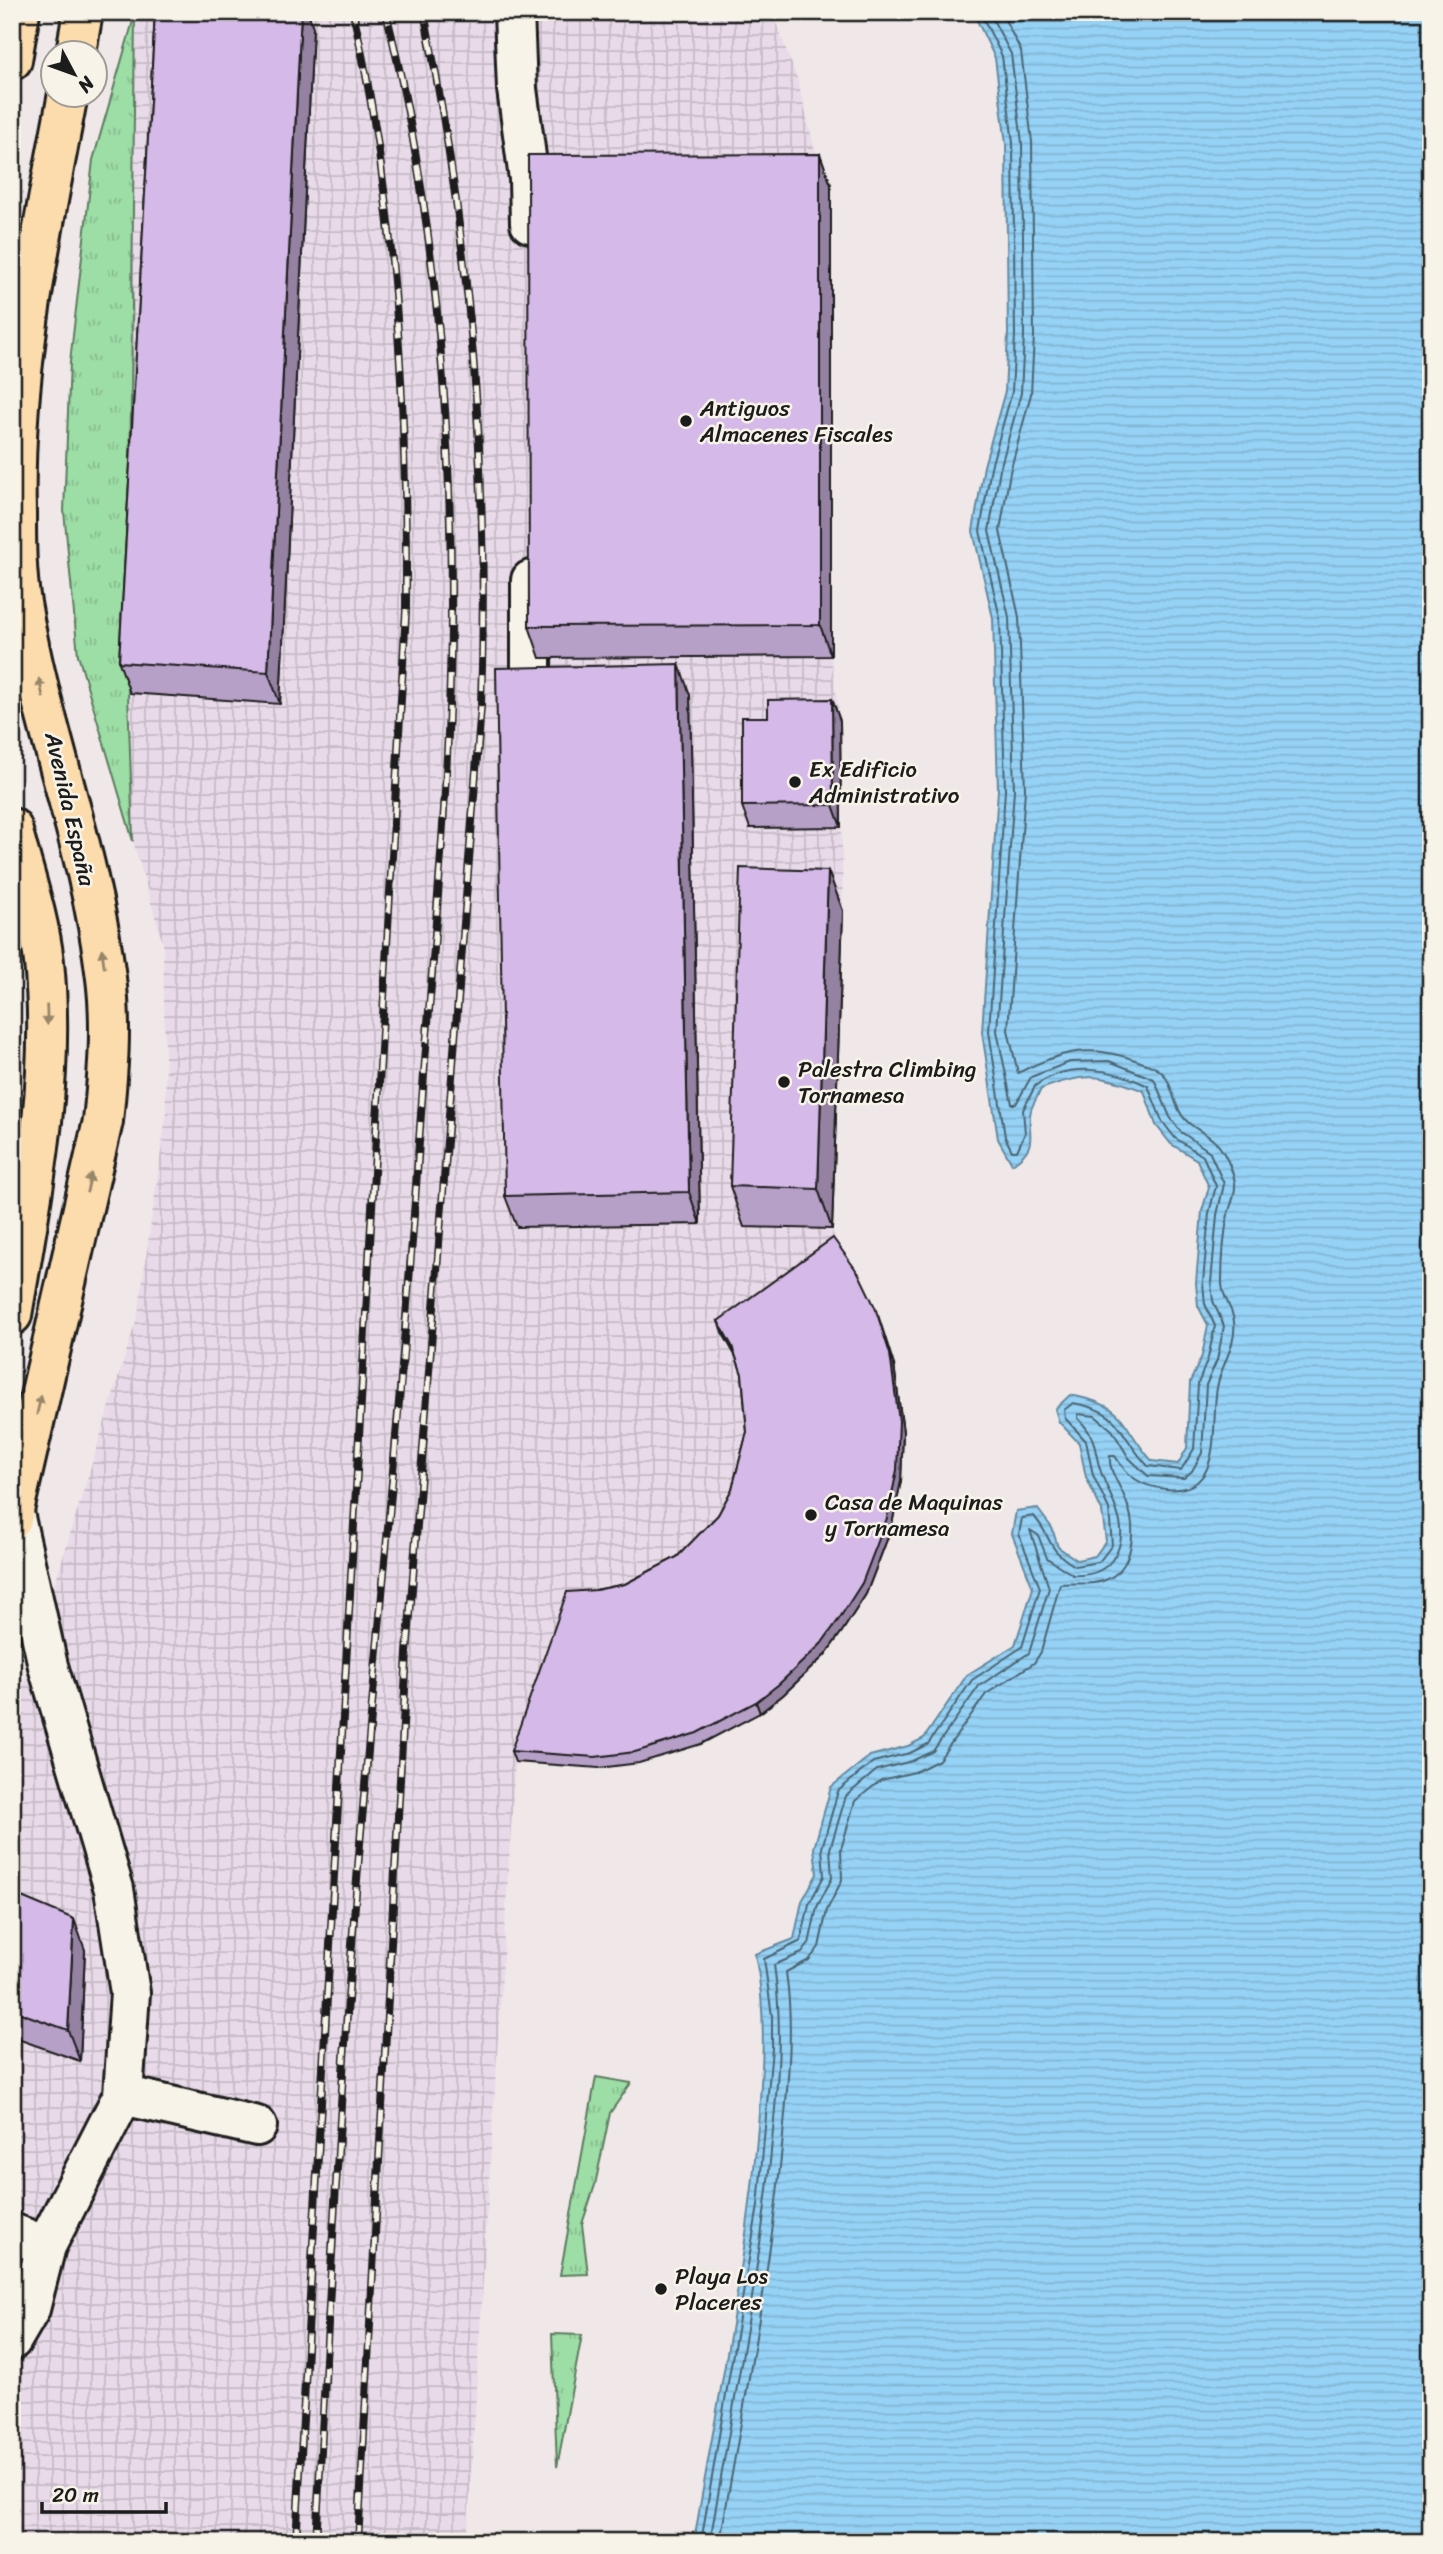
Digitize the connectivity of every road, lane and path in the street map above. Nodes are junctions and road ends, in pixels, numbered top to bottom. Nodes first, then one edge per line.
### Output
1 (20, 12) edge
2 (83, 12) edge
3 (514, 12) edge
4 (78, 38) edge
5 (12, 60) edge
6 (66, 108) edge
7 (530, 262) edge
8 (531, 540) edge
9 (531, 678) edge
10 (12, 828) edge
11 (12, 1315) edge
12 (13, 1516) edge
13 (123, 2095) junction
14 (257, 2126) dead end
15 (29, 2239) edge
16 (12, 2340) edge

1 - 5 main road
2 - 4 main road
3 - 7 lane
12 -> 6 main road, Avenida España
8 - 9 lane
10 -> 11 main road
12 - 13 lane
13 - 14 lane
13 - 15 lane
15 - 16 lane

